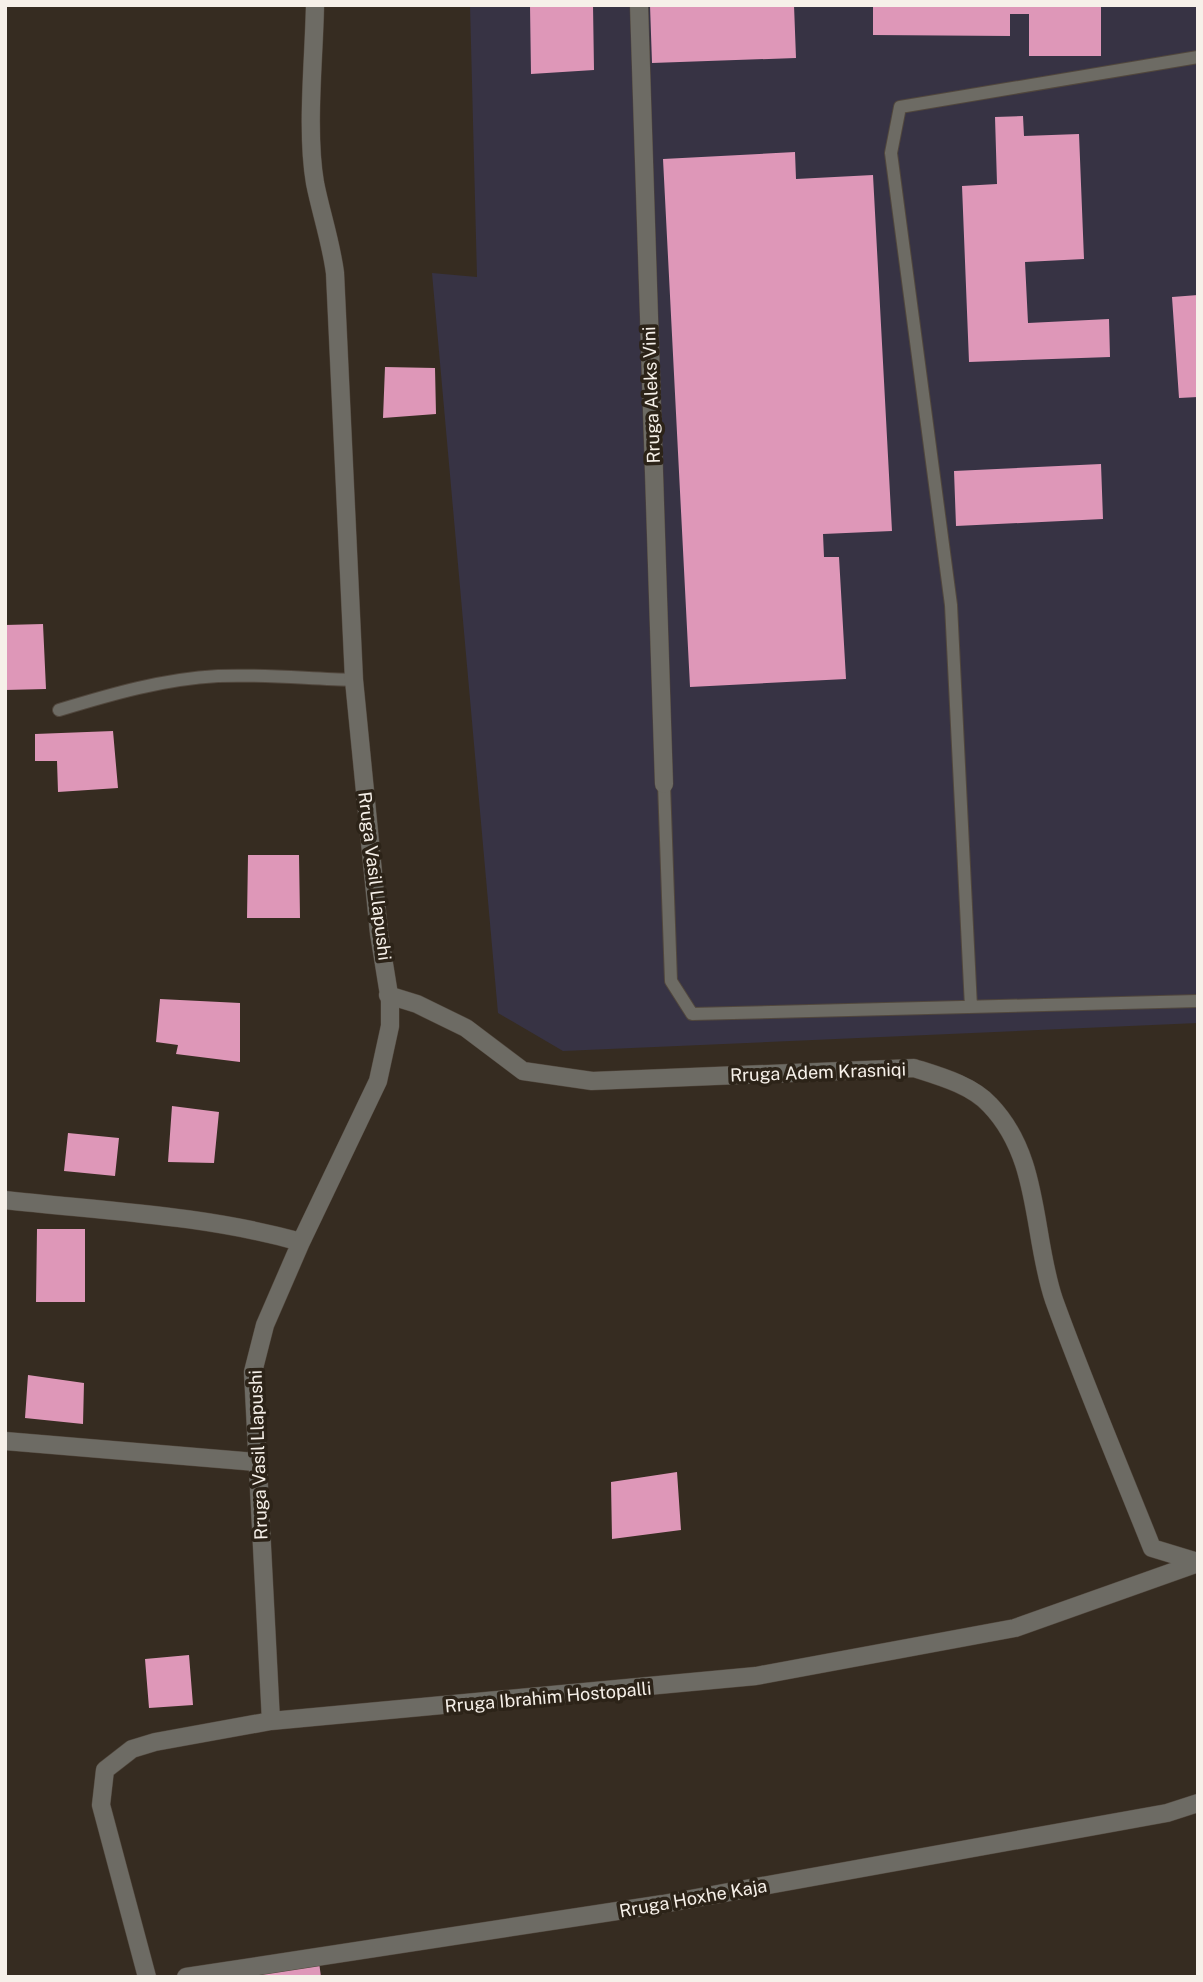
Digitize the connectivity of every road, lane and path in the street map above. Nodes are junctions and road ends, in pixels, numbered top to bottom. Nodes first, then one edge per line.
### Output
1 (315, 5) edge
2 (639, 5) edge
3 (1198, 57) edge
4 (354, 680) junction
5 (60, 710) dead end
6 (664, 784) joint
7 (388, 995) junction
8 (1198, 1001) edge
9 (971, 1007) junction
10 (5, 1200) edge
11 (301, 1242) junction
12 (5, 1441) edge
13 (256, 1462) junction
14 (1198, 1562) edge
15 (271, 1721) junction
16 (1198, 1804) edge
17 (147, 1977) edge
18 (186, 1977) edge

1 - 4 street, Rruga Vasil Llapushi
2 - 6 street, Rruga Aleks Vini
3 - 9 lane
4 - 5 lane
4 - 7 street, Rruga Vasil Llapushi
6 - 9 lane
7 - 11 street, Rruga Vasil Llapushi
7 - 14 street, Rruga Adem Krasniqi
8 - 9 lane
10 - 11 street
11 - 13 street, Rruga Vasil Llapushi
12 - 13 street
13 - 15 street, Rruga Vasil Llapushi
14 - 15 street, Rruga Ibrahim Hostopalli
15 - 17 street, Rruga Ibrahim Hostopalli
16 - 18 street, Rruga Hoxhe Kaja

